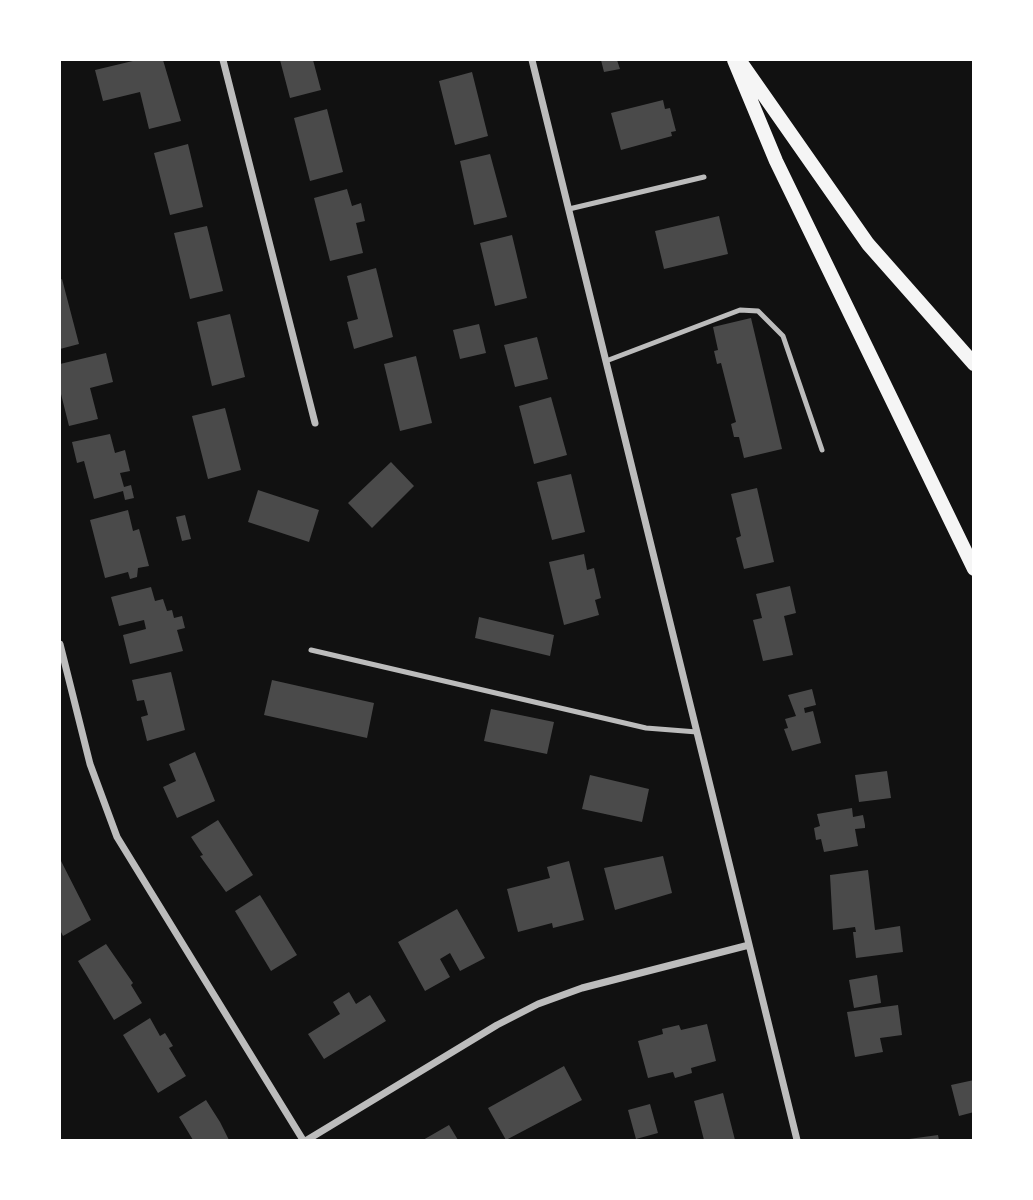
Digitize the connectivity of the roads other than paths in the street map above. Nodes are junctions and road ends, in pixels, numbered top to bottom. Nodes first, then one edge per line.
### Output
1 (223, 60) edge
2 (532, 60) edge
3 (737, 60) edge
4 (704, 177) dead end
5 (569, 209) junction
6 (606, 361) junction
7 (974, 364) edge
8 (315, 423) dead end
9 (822, 450) dead end
10 (974, 569) edge
11 (60, 644) edge
12 (311, 650) dead end
13 (697, 732) junction
14 (749, 946) junction
15 (305, 1140) edge
16 (797, 1140) edge

1 - 8 street
2 - 5 street
3 - 7 main road
3 - 10 main road
4 - 5 lane
5 - 6 street
6 - 9 lane
6 - 13 street
11 - 15 street
12 - 13 lane
13 - 14 street
14 - 15 street
14 - 16 street

